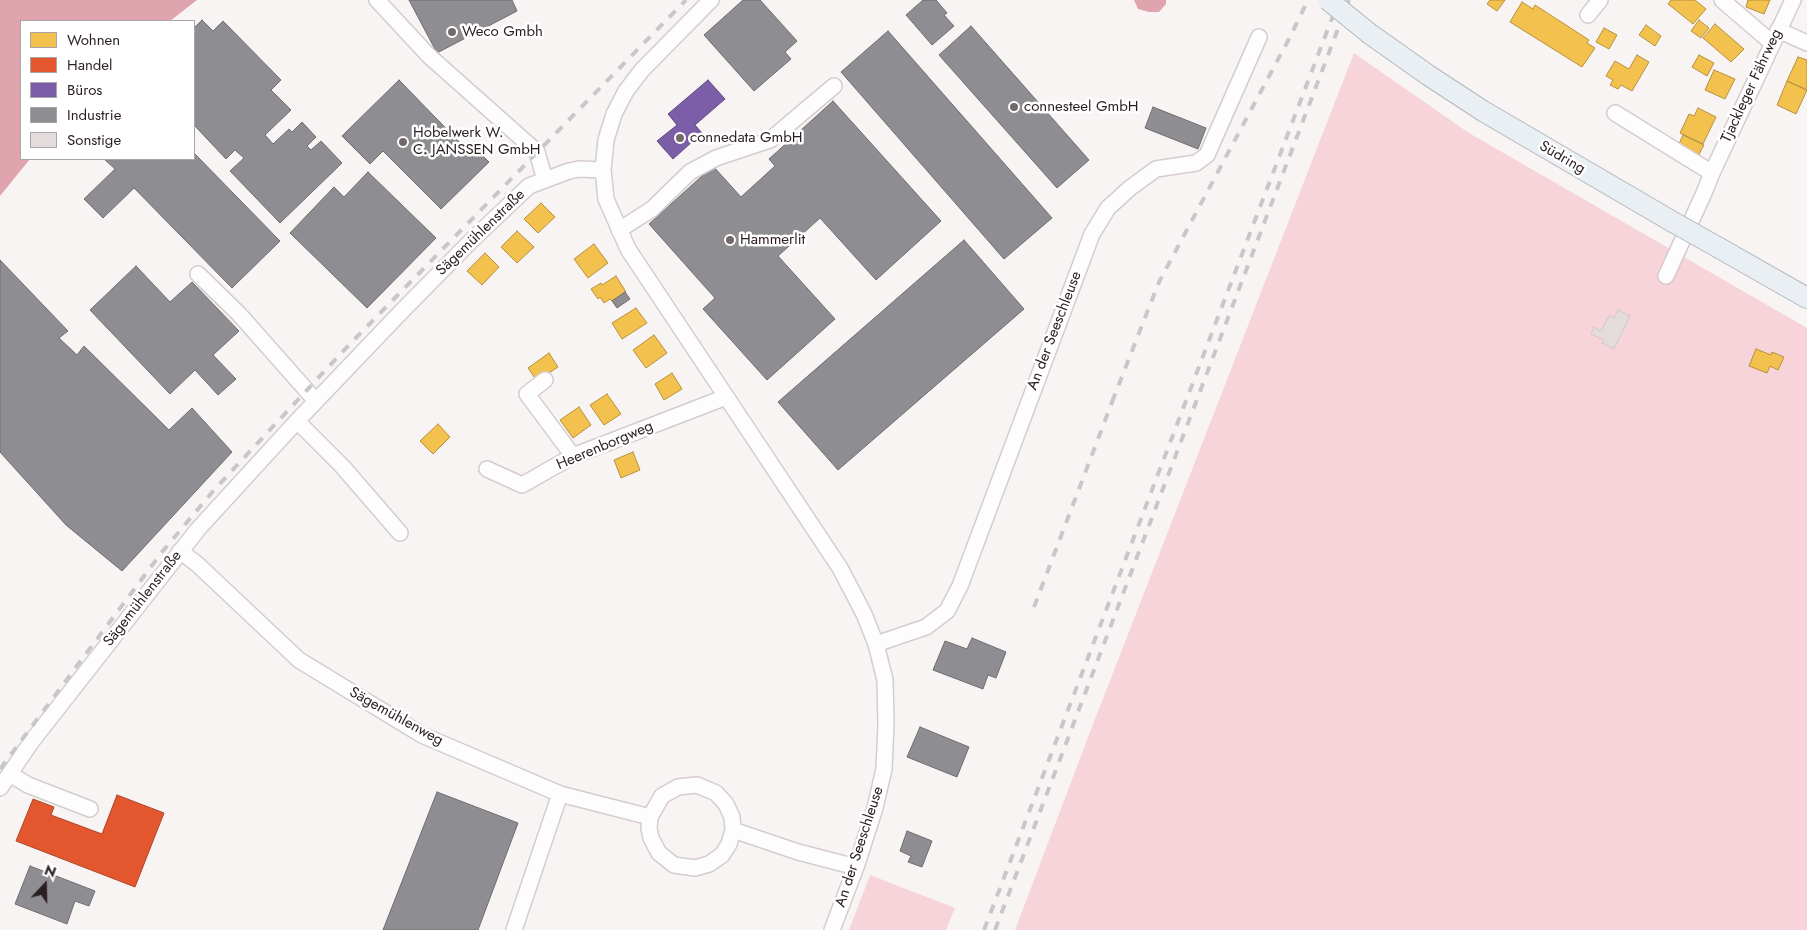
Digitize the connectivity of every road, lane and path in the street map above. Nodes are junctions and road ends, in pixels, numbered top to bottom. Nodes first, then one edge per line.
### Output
1 (376, 0) edge
2 (711, 0) edge
3 (1328, 0) edge
4 (1600, 0) edge
5 (1722, 0) edge
6 (1792, 0) edge
7 (1588, 15) dead end
8 (1775, 36) junction
9 (1259, 37) dead end
10 (1807, 43) edge
11 (834, 86) dead end
12 (1615, 113) dead end
13 (603, 170) junction
14 (1712, 173) junction
15 (545, 180) junction
16 (619, 230) junction
17 (198, 274) dead end
18 (1666, 276) dead end
19 (1807, 298) edge
20 (545, 380) dead end
21 (726, 397) junction
22 (316, 401) junction
23 (297, 421) junction
24 (573, 456) junction
25 (487, 469) dead end
26 (400, 533) dead end
27 (180, 552) junction
28 (876, 644) junction
29 (10, 774) junction
30 (0, 788) edge
31 (560, 794) junction
32 (90, 809) dead end
33 (650, 816) junction
34 (732, 830) junction
35 (856, 867) junction
36 (514, 930) edge
37 (832, 930) edge

1 - 15 street
2 - 13 street
3 - 19 main road, Südring, bridge
4 - 7 street
5 - 8 street
6 - 8 street, Tjackleger Fährweg
8 - 10 street
8 - 14 street, Tjackleger Fährweg
9 - 28 street, An der Seeschleuse
11 - 16 street
12 - 14 street
13 - 15 street, Sägemühlenstraße
13 - 16 street, An der Seeschleuse
14 - 18 street, Tjackleger Fährweg
15 - 22 street, Sägemühlenstraße
16 - 21 street, An der Seeschleuse
17 - 22 street
20 - 24 street
21 - 24 street, Heerenborgweg
21 - 28 street, An der Seeschleuse
22 - 23 street, Sägemühlenstraße
23 - 26 street
23 - 27 street, Sägemühlenstraße
24 - 25 street, Heerenborgweg
27 - 29 street, Sägemühlenstraße
27 - 31 street, Sägemühlenweg
28 - 35 street, An der Seeschleuse
29 - 30 street, Sägemühlenstraße
29 - 32 street
31 - 33 street, Sägemühlenweg
31 - 36 street
33 - 34 street
33 - 34 street
34 - 35 street
35 - 37 street, An der Seeschleuse

